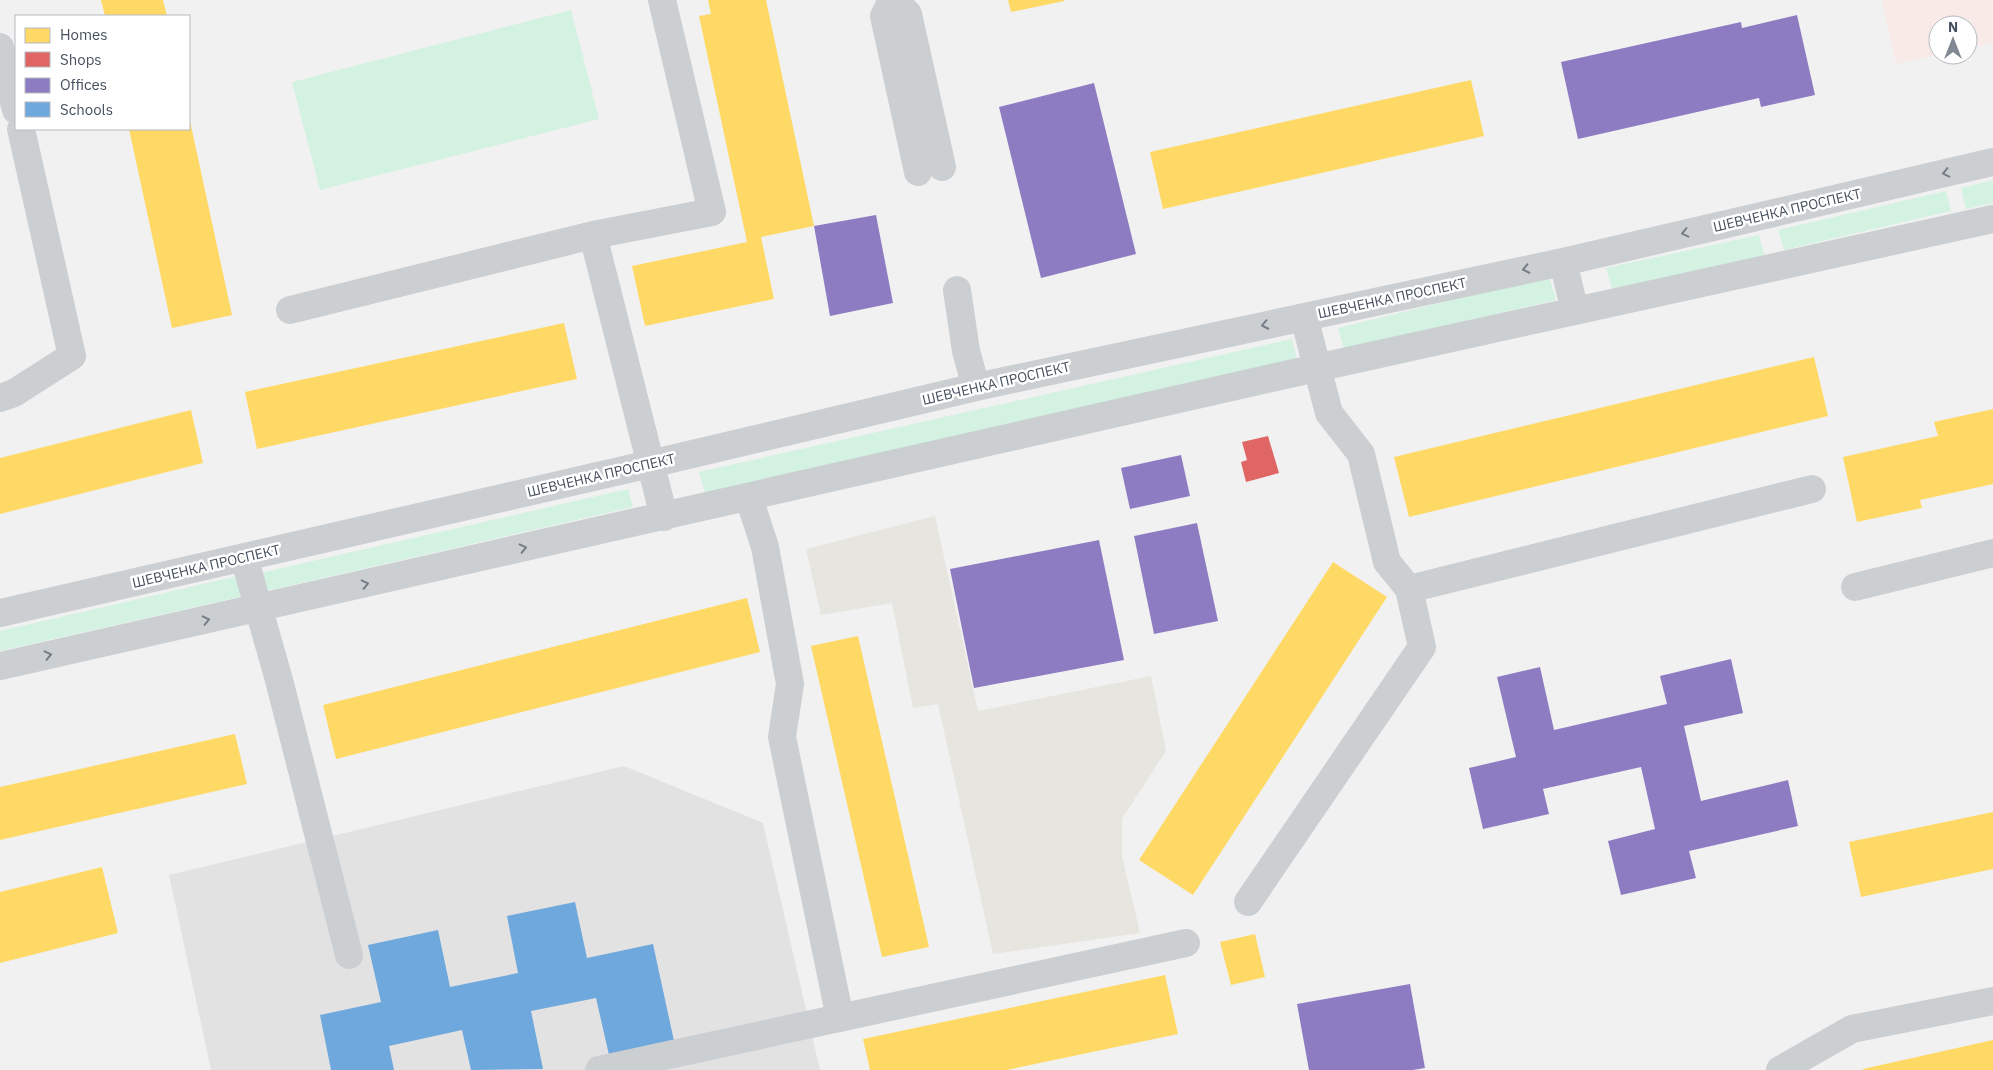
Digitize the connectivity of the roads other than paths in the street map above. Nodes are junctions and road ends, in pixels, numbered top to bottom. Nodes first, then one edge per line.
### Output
1 (662, 0) edge
2 (893, 0) edge
3 (0, 47) edge
4 (15, 106) edge
5 (20, 130) edge
6 (1993, 162) edge
7 (930, 170) dead end
8 (1993, 219) edge
9 (593, 235) junction
10 (1563, 262) junction
11 (957, 290) dead end
12 (290, 310) dead end
13 (1575, 311) junction
14 (1304, 317) junction
15 (1316, 368) junction
16 (976, 387) junction
17 (0, 398) edge
18 (650, 464) junction
19 (1812, 489) dead end
20 (749, 498) junction
21 (664, 517) junction
22 (1993, 553) edge
23 (244, 557) junction
24 (1855, 587) dead end
25 (1409, 589) junction
26 (259, 608) junction
27 (0, 613) edge
28 (0, 666) edge
29 (1248, 902) dead end
30 (1186, 943) dead end
31 (349, 955) dead end
32 (1993, 1001) edge
33 (840, 1018) junction
34 (599, 1070) edge
35 (1780, 1070) edge

1 - 9 street
2 - 7 street
3 - 4 street
5 - 17 street
6 -> 10 street, ШЕВЧЕНКА ПРОСПЕКТ
8 - 13 street
9 - 12 street
9 - 18 street
10 - 13 street
10 -> 14 street, ШЕВЧЕНКА ПРОСПЕКТ
11 - 16 street
13 - 15 street
14 - 15 street
14 -> 16 street, ШЕВЧЕНКА ПРОСПЕКТ
15 - 20 street
15 - 25 street
16 - 18 street, ШЕВЧЕНКА ПРОСПЕКТ
18 - 21 street
18 - 23 street, ШЕВЧЕНКА ПРОСПЕКТ
19 - 25 street
20 - 21 street
20 - 33 street
26 -> 21 street
22 - 24 street
23 - 26 street
23 - 27 street, ШЕВЧЕНКА ПРОСПЕКТ
25 - 29 street
28 -> 26 street
26 - 31 street
30 - 33 street
32 - 35 street
33 - 34 street

